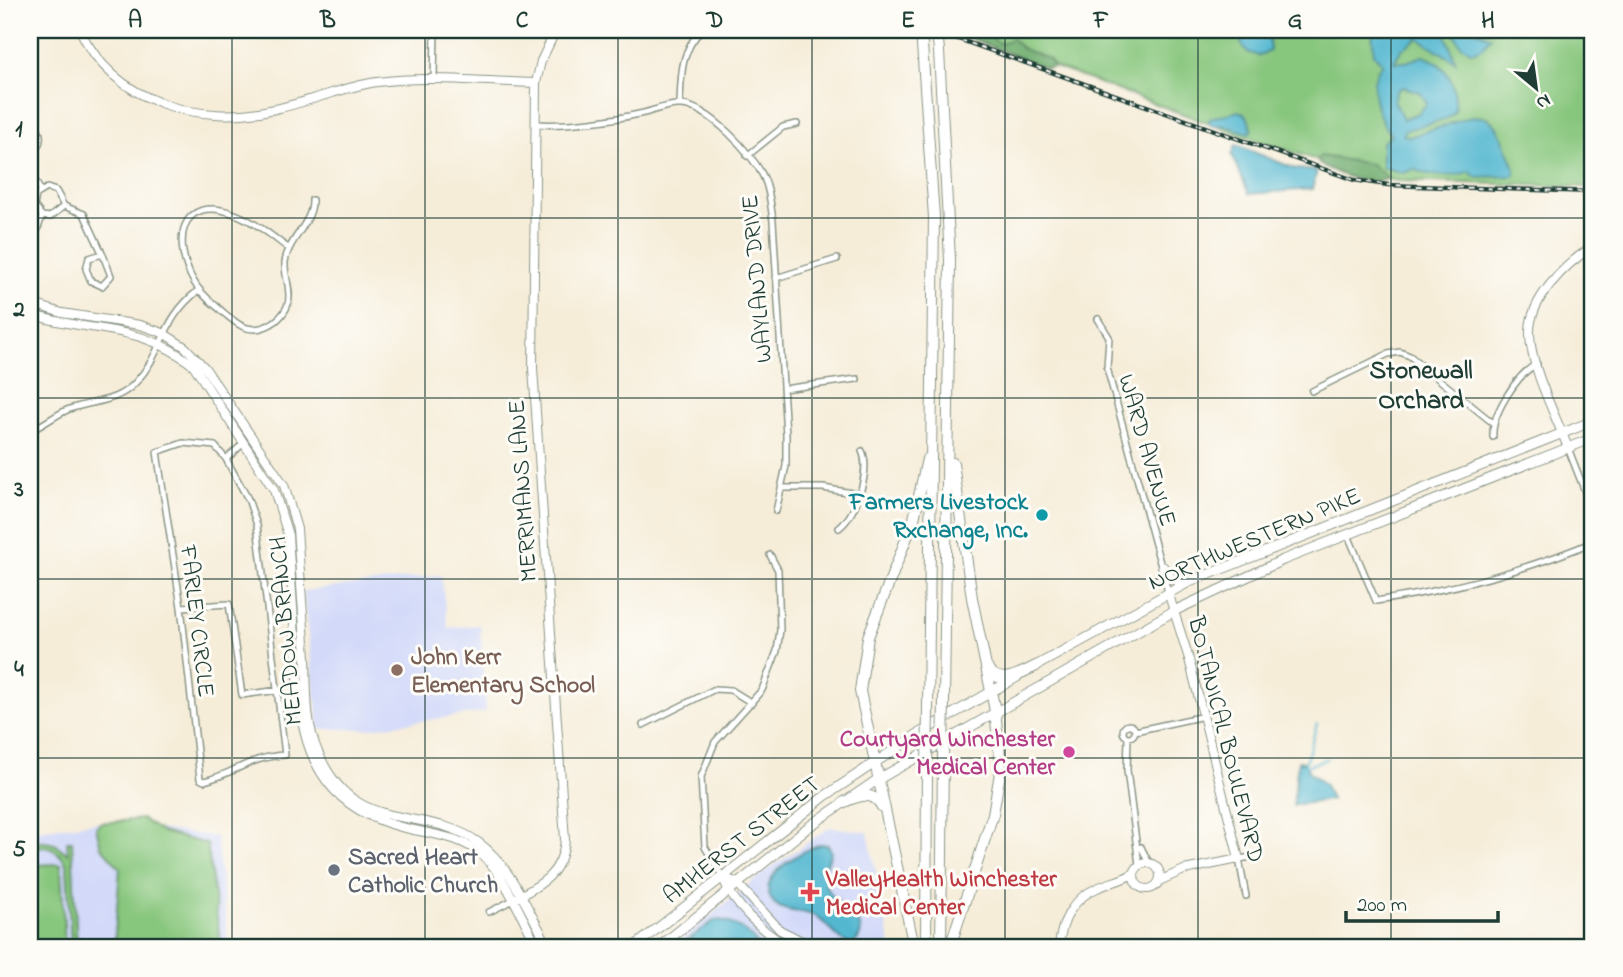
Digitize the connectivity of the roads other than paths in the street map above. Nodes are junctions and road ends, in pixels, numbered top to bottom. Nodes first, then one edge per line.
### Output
1 (80, 30) edge
2 (435, 30) edge
3 (556, 30) edge
4 (702, 30) edge
5 (921, 30) edge
6 (937, 30) edge
7 (434, 81) junction
8 (536, 83) junction
9 (680, 105) junction
10 (30, 121) edge
11 (536, 124) junction
12 (796, 124) dead end
13 (30, 151) edge
14 (747, 156) junction
15 (30, 171) edge
16 (40, 190) junction
17 (312, 200) dead end
18 (64, 206) junction
19 (32, 207) edge
20 (42, 216) junction
21 (1593, 246) edge
22 (288, 248) junction
23 (30, 252) edge
24 (103, 255) junction
25 (837, 259) dead end
26 (776, 278) junction
27 (199, 290) junction
28 (30, 303) edge
29 (30, 314) edge
30 (1098, 319) dead end
31 (161, 337) junction
32 (1536, 364) junction
33 (933, 374) junction
34 (949, 378) junction
35 (857, 379) dead end
36 (783, 389) junction
37 (1311, 391) dead end
38 (1593, 421) edge
39 (1493, 423) junction
40 (30, 431) edge
41 (1562, 433) junction
42 (253, 437) junction
43 (1493, 437) dead end
44 (1593, 438) edge
45 (244, 443) junction
46 (1568, 448) junction
47 (863, 451) dead end
48 (226, 459) junction
49 (782, 488) junction
50 (858, 494) junction
51 (776, 510) dead end
52 (1593, 512) edge
53 (1357, 516) junction
54 (839, 528) dead end
55 (1348, 535) junction
56 (1593, 542) edge
57 (771, 555) dead end
58 (1163, 567) junction
59 (1191, 581) junction
60 (1168, 592) junction
61 (181, 607) junction
62 (1174, 611) junction
63 (983, 657) junction
64 (1036, 666) junction
65 (279, 690) junction
66 (989, 693) junction
67 (752, 703) junction
68 (995, 710) junction
69 (1204, 716) junction
70 (643, 725) dead end
71 (1135, 731) junction
72 (1128, 738) junction
73 (873, 764) junction
74 (877, 780) junction
75 (844, 802) junction
76 (884, 810) junction
77 (1138, 841) junction
78 (1258, 856) dead end
79 (1240, 859) junction
80 (1149, 863) junction
81 (1136, 869) junction
82 (1158, 869) junction
83 (1184, 870) junction
84 (722, 876) junction
85 (1159, 881) junction
86 (1108, 884) junction
87 (1137, 885) junction
88 (733, 887) junction
89 (1246, 896) dead end
90 (515, 898) junction
91 (489, 912) dead end
92 (538, 947) edge
93 (549, 947) edge
94 (634, 947) edge
95 (659, 947) edge
96 (789, 947) edge
97 (812, 947) edge
98 (914, 947) edge
99 (926, 947) edge
100 (941, 947) edge
101 (950, 947) edge
102 (1059, 947) edge

1 - 7 main road
2 - 7 street
3 - 8 main road, MERRIMANS LANE
4 - 9 street
5 - 33 highway
6 - 34 highway, bridge
7 - 8 main road
8 - 11 main road, MERRIMANS LANE
9 - 11 street
9 - 14 street, WAYLAND DRIVE
10 - 13 street
11 - 90 main road, MERRIMANS LANE
12 - 14 street
14 - 26 street, WAYLAND DRIVE
15 - 16 street
16 - 18 street
16 - 19 street
17 - 22 street
18 - 20 street
18 - 24 street
19 - 20 street
20 - 23 street
21 - 32 main road
22 - 27 street
22 - 27 street
24 - 24 street
25 - 26 street
26 - 36 street, WAYLAND DRIVE
27 - 31 street
28 - 31 main road
29 - 31 main road
30 - 58 street, WARD AVENUE
31 - 40 street
31 - 42 main road, MEADOW BRANCH
31 - 45 main road, MEADOW BRANCH
32 - 39 street
32 - 41 main road
33 - 73 highway
33 - 99 highway, bridge
34 - 63 highway
34 - 100 highway, bridge
35 - 36 street
36 - 49 street, WAYLAND DRIVE
37 - 39 street
38 - 41 main road, NORTHWESTERN PIKE
39 - 43 street
41 - 46 main road
41 - 53 main road, NORTHWESTERN PIKE
42 - 45 street
42 - 90 main road, MEADOW BRANCH
44 - 46 main road, NORTHWESTERN PIKE
45 - 48 street
45 - 90 main road, MEADOW BRANCH
46 - 52 street
46 - 55 main road, NORTHWESTERN PIKE
47 - 50 street
48 - 61 street, FARLEY CIRCLE
48 - 65 street
49 - 50 street
49 - 51 street, WAYLAND DRIVE
50 - 54 street
53 - 55 main road
53 - 59 main road, NORTHWESTERN PIKE
55 - 56 street
55 - 62 main road, NORTHWESTERN PIKE
57 - 67 street
58 - 59 main road
58 - 60 street, WARD AVENUE
59 - 60 main road, NORTHWESTERN PIKE
60 - 62 main road, BOTANICAL BOULEVARD
60 - 64 main road, NORTHWESTERN PIKE
61 - 65 street
61 - 65 street, FARLEY CIRCLE
62 - 68 main road, NORTHWESTERN PIKE
62 - 69 main road, BOTANICAL BOULEVARD
63 - 64 highway
63 - 66 highway
64 - 66 main road, NORTHWESTERN PIKE
66 - 68 highway
66 - 73 main road, NORTHWESTERN PIKE
67 - 70 street
67 - 84 street
68 - 74 main road, NORTHWESTERN PIKE
68 - 101 highway
69 - 71 street
69 - 79 main road, BOTANICAL BOULEVARD
71 - 72 street
71 - 72 street
72 - 77 street
73 - 74 highway
73 - 84 main road, AMHERST STREET
74 - 75 main road, AMHERST STREET
74 - 76 highway
75 - 76 highway
75 - 88 main road, AMHERST STREET
76 - 98 highway
77 - 80 street
77 - 81 street
78 - 79 street
79 - 83 main road
79 - 89 street, BOTANICAL BOULEVARD
80 - 81 main road
80 - 82 main road
81 - 86 main road
81 - 87 main road
82 - 83 main road
82 - 85 main road
83 - 85 main road
84 - 88 main road
84 - 94 main road, AMHERST STREET
85 - 87 main road
86 - 87 main road
86 - 102 main road
88 - 95 main road, AMHERST STREET
88 - 96 main road
88 - 97 main road
90 - 91 street, MERRIMANS LANE
90 - 92 main road
90 - 93 main road

